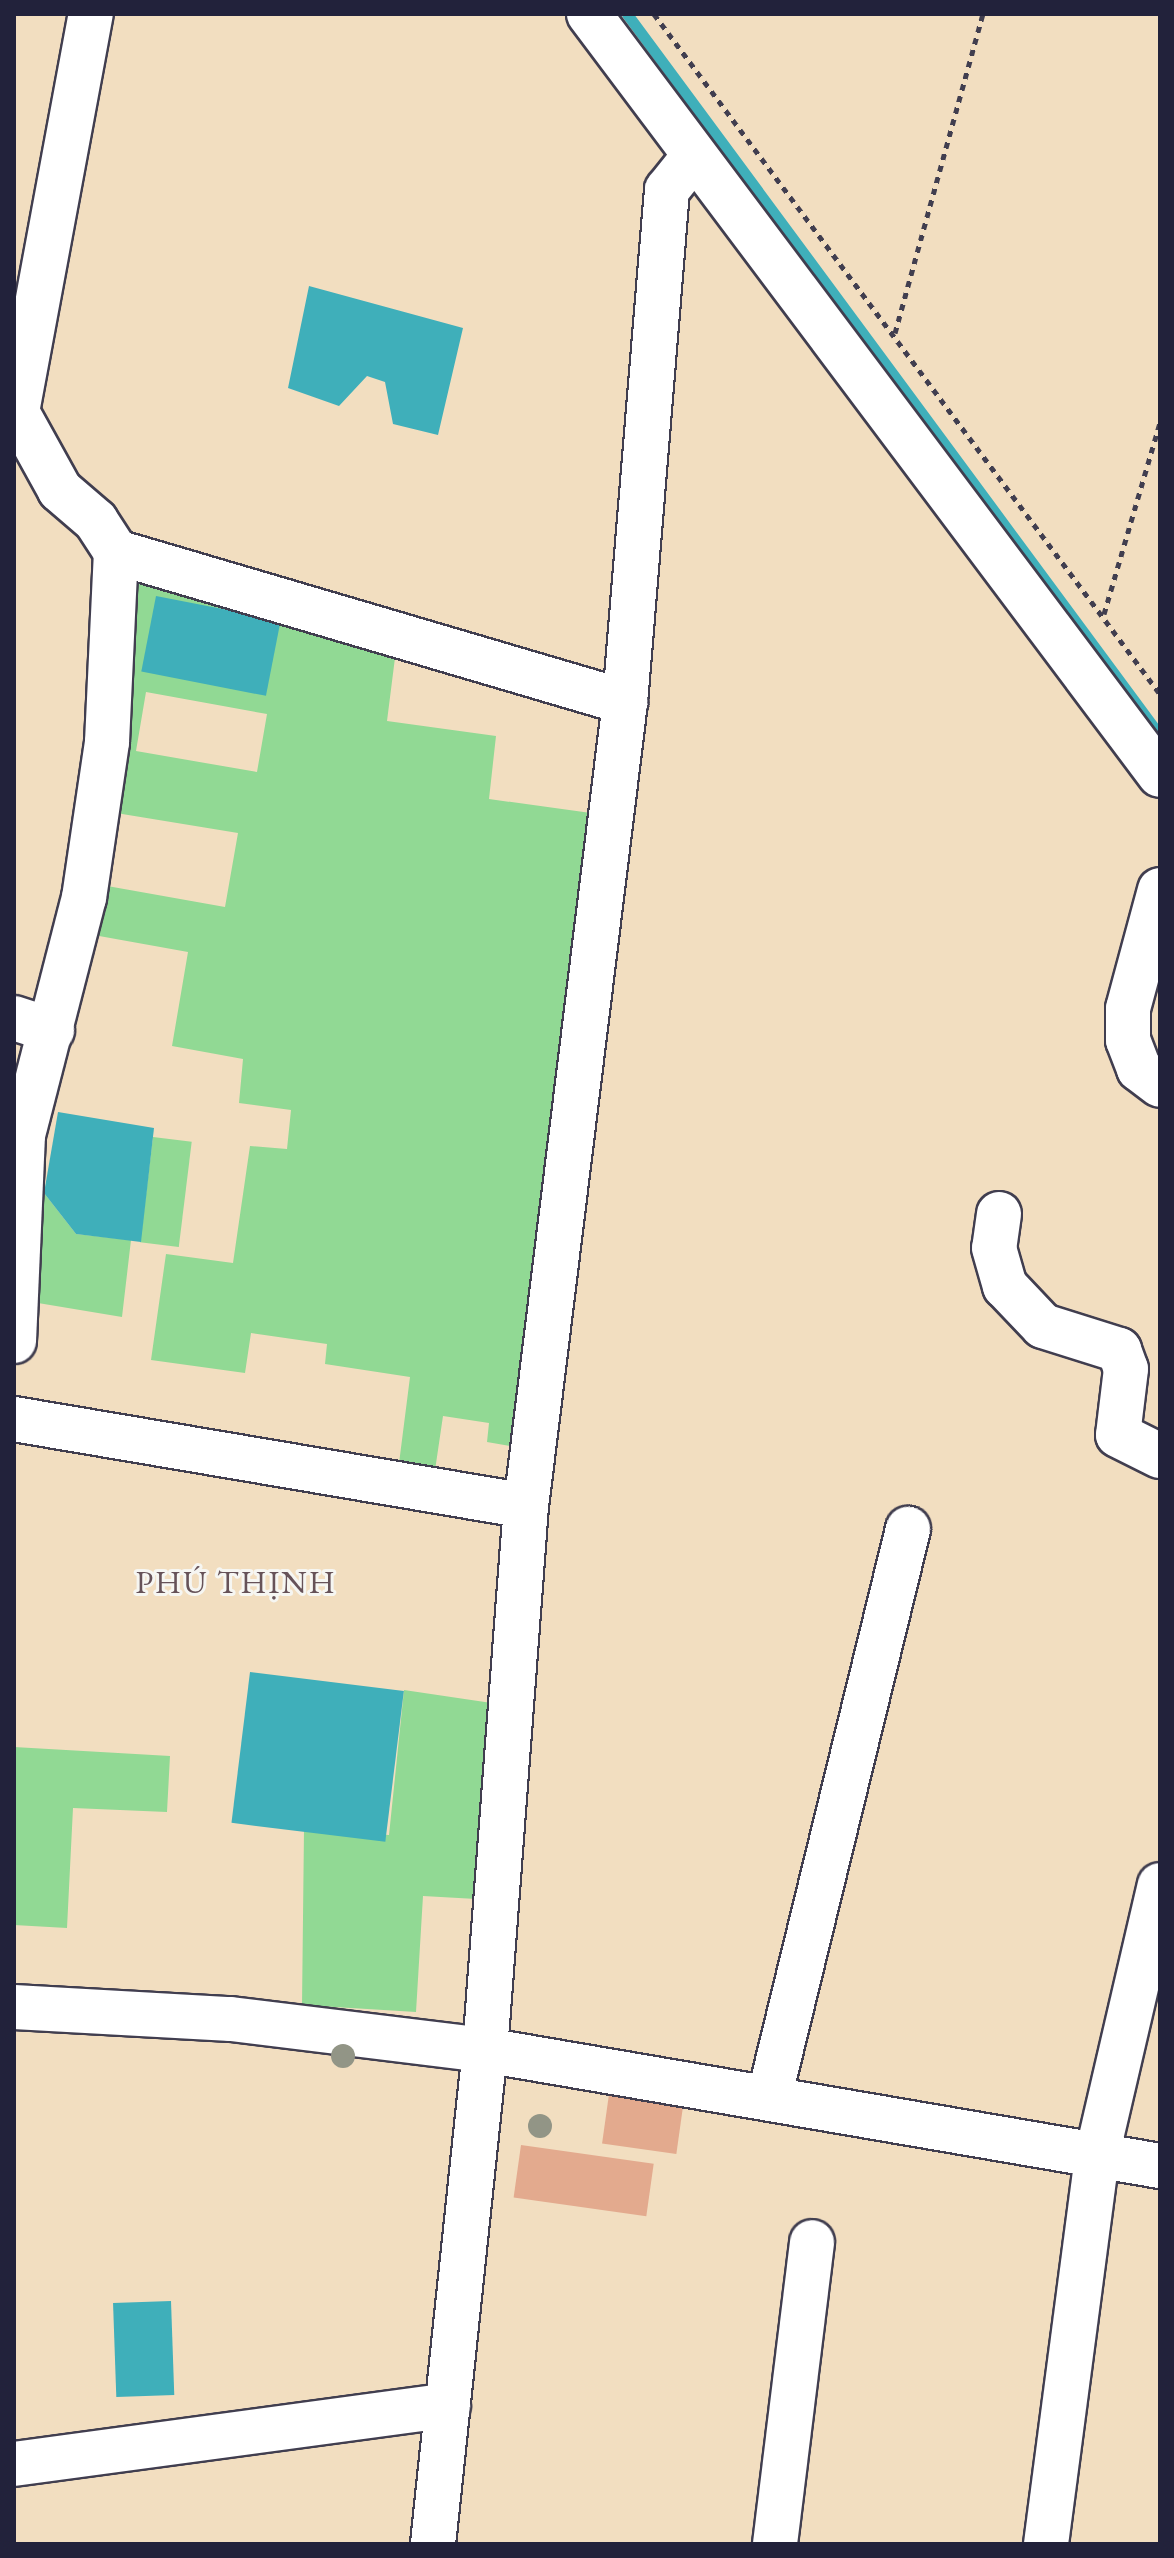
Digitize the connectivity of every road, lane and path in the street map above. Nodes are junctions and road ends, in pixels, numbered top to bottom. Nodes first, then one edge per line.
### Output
1 (91, 14) edge
2 (589, 14) edge
3 (654, 14) edge
4 (983, 14) edge
5 (694, 156) junction
6 (895, 333) junction
7 (15, 412) edge
8 (1160, 423) edge
9 (116, 552) junction
10 (1104, 615) junction
11 (1160, 694) edge
12 (625, 702) junction
13 (1160, 775) edge
14 (1160, 890) edge
15 (33, 1024) edge
16 (1160, 1085) edge
17 (999, 1214) dead end
18 (14, 1341) edge
19 (14, 1419) edge
20 (1160, 1456) edge
21 (526, 1506) junction
22 (908, 1529) dead end
23 (1160, 1885) edge
24 (14, 2007) edge
25 (485, 2050) junction
26 (769, 2098) junction
27 (1097, 2155) junction
28 (1160, 2166) edge
29 (812, 2242) dead end
30 (448, 2405) junction
31 (14, 2464) edge
32 (433, 2544) edge
33 (775, 2544) edge
34 (1046, 2544) edge

1 - 7 street
2 - 5 street
3 - 6 path
4 - 6 path
5 - 12 street
5 - 13 street
6 - 10 path
7 - 9 street
8 - 10 path
9 - 12 street
9 - 15 street
10 - 11 path
12 - 21 street
14 - 16 street
15 - 18 street
17 - 20 street
19 - 21 street
21 - 25 street
22 - 26 street
23 - 27 street
24 - 25 street
25 - 26 street
25 - 30 street
26 - 27 street
27 - 28 street
27 - 34 street
29 - 33 street
30 - 31 street
30 - 32 street

